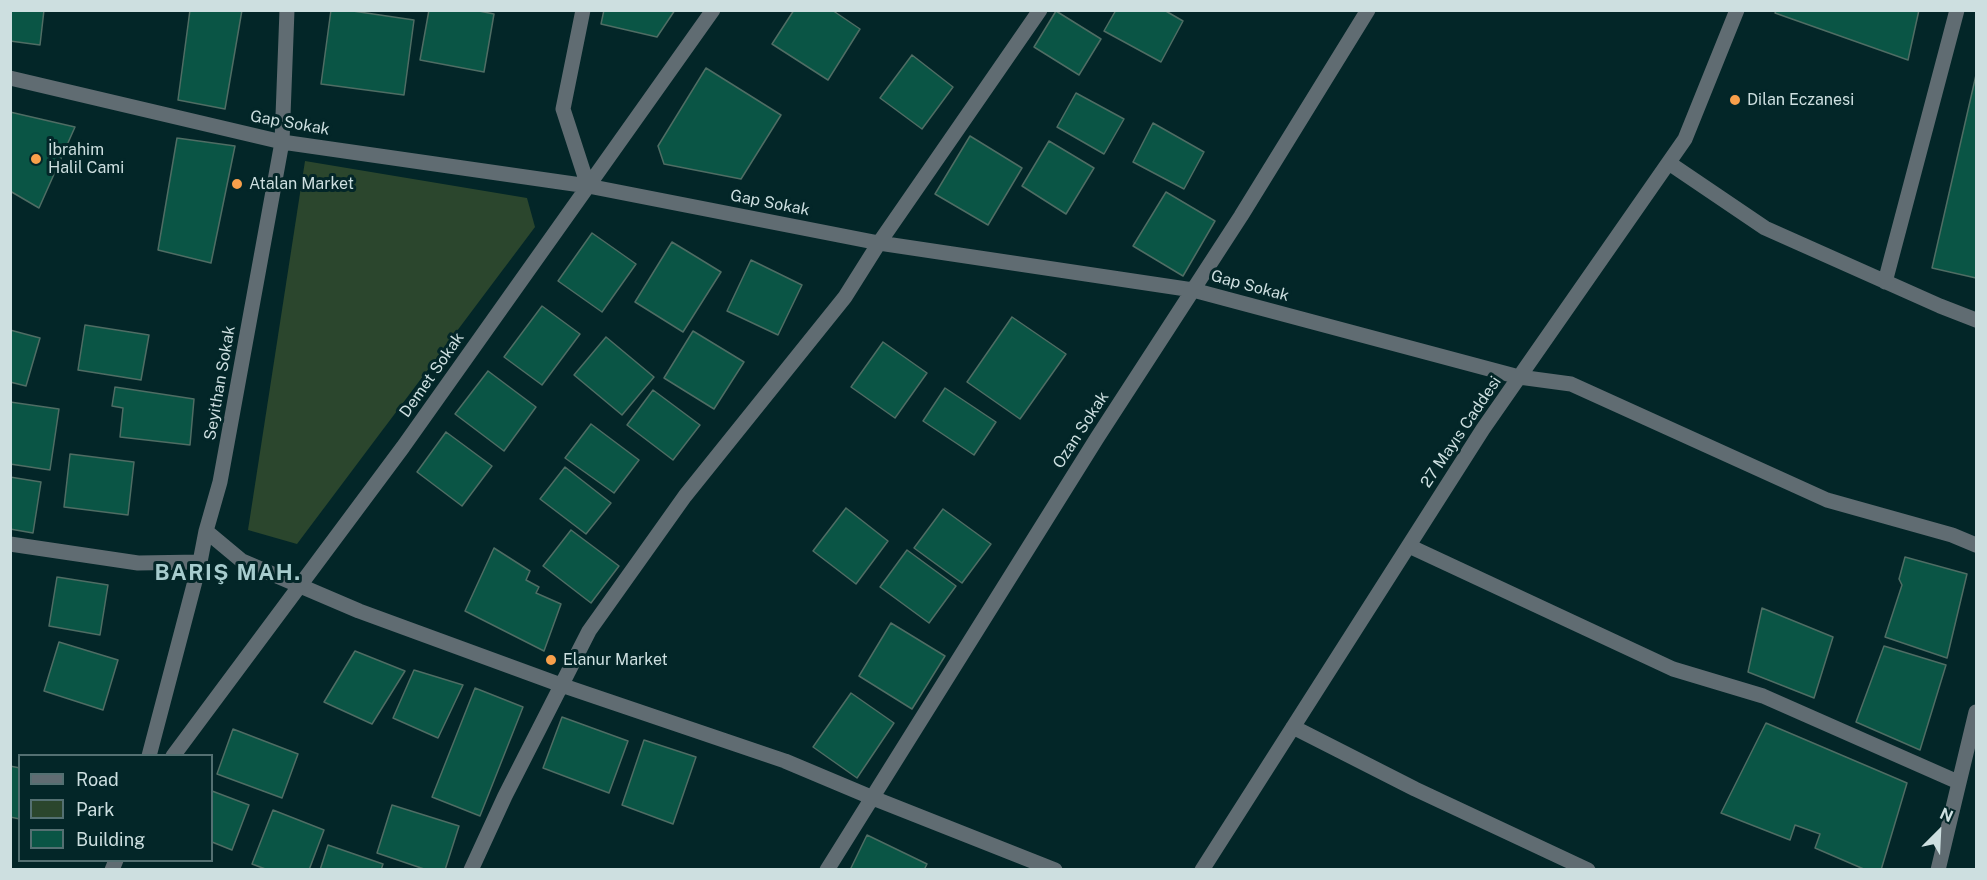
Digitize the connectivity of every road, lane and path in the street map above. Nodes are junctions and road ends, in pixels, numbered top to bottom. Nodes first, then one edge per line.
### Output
1 (288, 10) edge
2 (583, 10) edge
3 (713, 10) edge
4 (1040, 10) edge
5 (1368, 10) edge
6 (1737, 10) edge
7 (1957, 10) edge
8 (10, 78) edge
9 (282, 142) junction
10 (1669, 163) junction
11 (588, 186) junction
12 (879, 243) junction
13 (1885, 282) junction
14 (1193, 290) junction
15 (1977, 320) edge
16 (1519, 377) junction
17 (206, 531) junction
18 (10, 544) edge
19 (1977, 545) edge
20 (1409, 546) junction
21 (200, 562) junction
22 (298, 586) junction
23 (561, 685) junction
24 (1977, 712) edge
25 (1293, 726) junction
26 (149, 754) edge
27 (174, 754) edge
28 (1958, 782) junction
29 (873, 798) junction
30 (471, 870) edge
31 (827, 870) edge
32 (1055, 870) edge
33 (1202, 870) edge
34 (1588, 870) edge
35 (1938, 870) edge

1 - 9 street, Seyithan Sokak
2 - 11 street
3 - 11 street, Demet Sokak
4 - 12 street
5 - 14 street, Ozan Sokak
6 - 10 street, 27 Mayıs Caddesi
7 - 13 street
8 - 9 street, Gap Sokak
9 - 11 street, Gap Sokak
9 - 17 street, Seyithan Sokak
10 - 13 street
10 - 16 street, 27 Mayıs Caddesi
11 - 12 street, Gap Sokak
11 - 22 street, Demet Sokak
12 - 14 street, Gap Sokak
12 - 23 street
13 - 15 street
14 - 16 street, Gap Sokak
14 - 29 street, Ozan Sokak
16 - 19 street, Gap Sokak
16 - 20 street, 27 Mayıs Caddesi
17 - 21 street, Seyithan Sokak
17 - 22 street
18 - 21 street
20 - 25 street, 27 Mayıs Caddesi
20 - 28 street
21 - 26 street, Seyithan Sokak
22 - 23 street
22 - 27 street, Demet Sokak
23 - 29 street
23 - 30 street
24 - 28 street
25 - 33 street, 27 Mayıs Caddesi
25 - 34 street
28 - 35 street
29 - 31 street, Ozan Sokak
29 - 32 street

